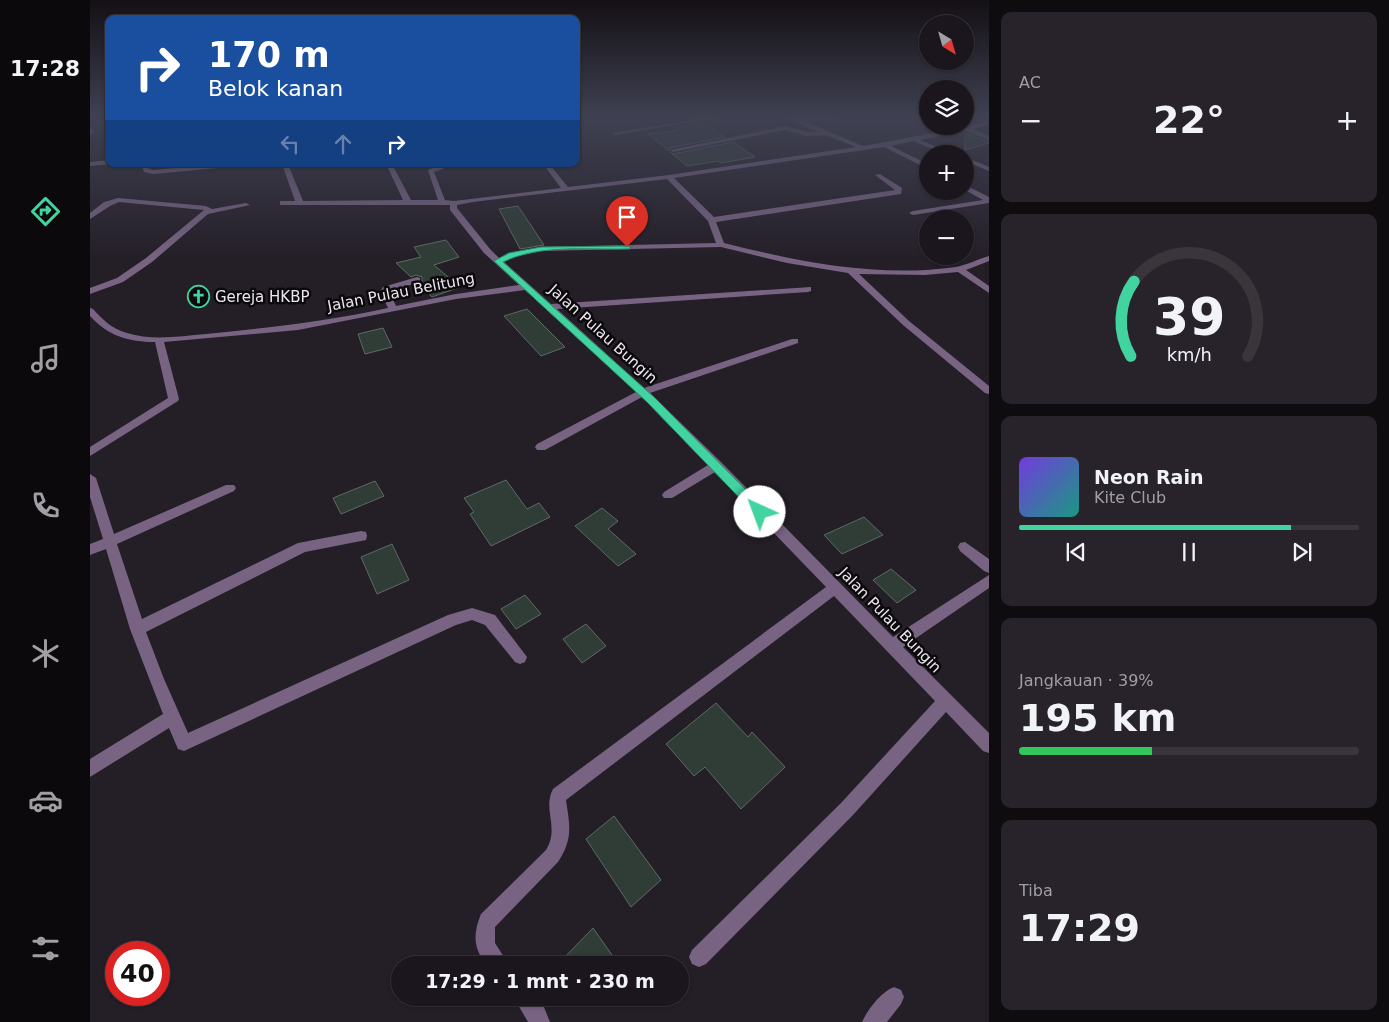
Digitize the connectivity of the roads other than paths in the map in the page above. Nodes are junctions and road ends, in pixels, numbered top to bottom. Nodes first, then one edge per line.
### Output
1 (751, 165) edge
2 (145, 167) edge
3 (207, 167) edge
4 (286, 167) edge
5 (390, 167) edge
6 (439, 167) edge
7 (548, 167) edge
8 (878, 175) dead end
9 (669, 177) junction
10 (566, 189) junction
11 (974, 192) edge
12 (989, 200) edge
13 (408, 202) junction
14 (442, 202) junction
15 (283, 203) dead end
16 (300, 203) junction
17 (454, 204) junction
18 (246, 205) dead end
19 (933, 210) edge
20 (206, 212) junction
21 (919, 212) edge
22 (913, 213) dead end
23 (90, 217) edge
24 (712, 220) junction
25 (721, 245) junction
26 (493, 257) junction
27 (989, 258) edge
28 (960, 269) junction
29 (851, 271) junction
30 (511, 274) junction
31 (417, 280) dead end
32 (528, 287) junction
33 (808, 289) dead end
34 (488, 290) junction
35 (989, 290) edge
36 (90, 291) edge
37 (390, 302) junction
38 (551, 307) junction
39 (90, 312) edge
40 (159, 340) junction
41 (795, 340) dead end
42 (989, 391) edge
43 (643, 392) junction
44 (541, 446) dead end
45 (90, 452) edge
46 (717, 466) junction
47 (90, 478) edge
48 (230, 488) dead end
49 (668, 495) dead end
50 (361, 536) dead end
51 (110, 541) junction
52 (965, 548) dead end
53 (90, 550) edge
54 (989, 567) edge
55 (989, 581) edge
56 (836, 587) junction
57 (137, 629) junction
58 (892, 645) junction
59 (520, 657) dead end
60 (946, 701) junction
61 (172, 718) junction
62 (989, 745) edge
63 (90, 769) edge
64 (492, 956) edge
65 (699, 956) dead end
66 (894, 997) dead end
67 (531, 1006) edge
68 (538, 1022) edge
69 (873, 1022) edge

1 - 9 street
2 - 3 street
4 - 16 street
5 - 13 street
6 - 14 street
7 - 10 street
8 - 24 street
9 - 10 street
9 - 24 street
10 - 17 street
11 - 12 street
12 - 19 street
13 - 14 street
13 - 16 street
14 - 17 street
15 - 16 street
17 - 26 street, Jalan Pulau Bungin
18 - 20 street
20 - 23 street
20 - 36 street
21 - 22 street
24 - 25 street
25 - 26 street
25 - 29 street
26 - 30 street, Jalan Pulau Bungin
27 - 28 street
28 - 29 street
28 - 35 street
29 - 42 street
30 - 32 street, Jalan Pulau Bungin
30 - 34 street, Jalan Pulau Belitung
31 - 37 street
32 - 34 street, Jalan Pulau Belitung
32 - 38 street, Jalan Pulau Bungin
33 - 38 street
34 - 37 street, Jalan Pulau Belitung
37 - 40 street, Jalan Pulau Belitung
38 - 43 street, Jalan Pulau Bungin
39 - 40 street, Jalan Pulau Belitung
40 - 45 street
41 - 43 street
43 - 44 street
43 - 46 street, Jalan Pulau Bungin
46 - 49 street
46 - 56 street, Jalan Pulau Bungin
47 - 51 street
48 - 51 street
50 - 57 street
51 - 53 street
51 - 57 street
52 - 54 street
55 - 58 street
56 - 58 street, Jalan Pulau Bungin
56 - 64 street
57 - 61 street
58 - 60 street, Jalan Pulau Bungin
59 - 61 street
60 - 62 street, Jalan Pulau Bungin
60 - 65 street
61 - 63 street
66 - 69 street
67 - 68 street

